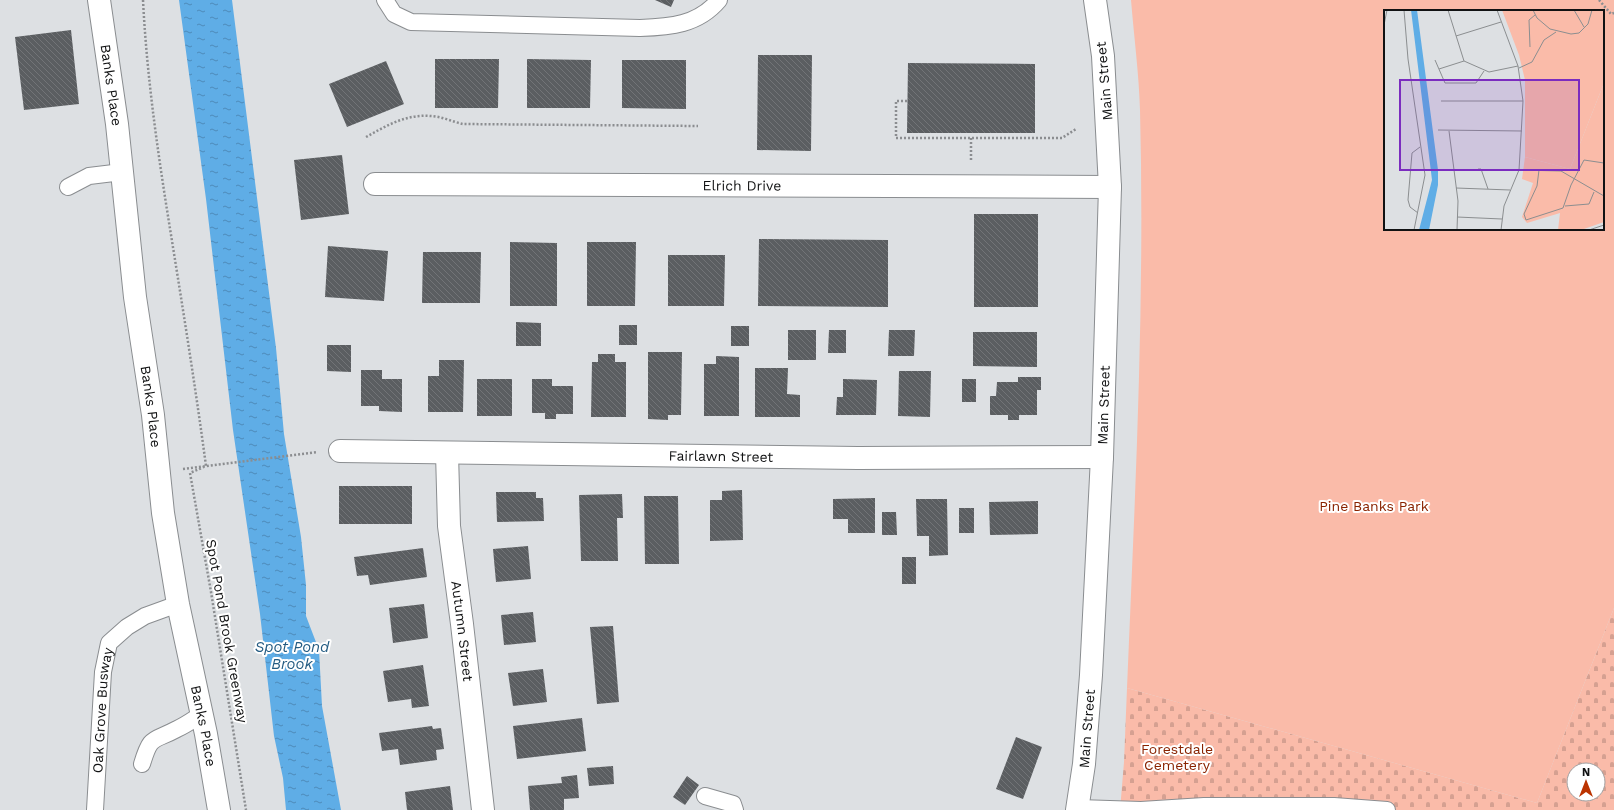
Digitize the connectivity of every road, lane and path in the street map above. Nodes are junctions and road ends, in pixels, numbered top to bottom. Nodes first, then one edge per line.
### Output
1 (99, 0) edge
2 (142, 0) edge
3 (385, 0) edge
4 (719, 0) edge
5 (1094, 0) edge
6 (1600, 0) edge
7 (1614, 13) edge
8 (907, 100) dead end
9 (698, 126) dead end
10 (1076, 129) dead end
11 (366, 137) dead end
12 (122, 172) junction
13 (375, 184) dead end
14 (1110, 187) junction
15 (68, 188) dead end
16 (330, 451) joint
17 (448, 453) junction
18 (1102, 457) junction
19 (206, 466) junction
20 (159, 472) junction
21 (178, 604) junction
22 (202, 714) junction
23 (142, 764) dead end
24 (705, 796) dead end
25 (1077, 809) edge
26 (1255, 809) edge
27 (94, 810) edge
28 (219, 810) edge
29 (246, 810) edge
30 (483, 810) edge
31 (735, 810) edge
32 (1387, 810) edge

1 - 12 street, Banks Place
2 - 19 path
3 - 4 lane
5 - 14 street, Main Street
6 - 7 path
8 - 10 path
9 - 11 path
12 - 15 lane
12 - 20 street, Banks Place
13 - 14 street, Elrich Drive
14 - 18 street, Main Street
16 - 17 street, Fairlawn Street
16 - 19 path
17 - 18 street, Fairlawn Street
17 - 30 street, Autumn Street
18 - 25 street, Main Street
19 - 20 path
19 - 29 path, Spot Pond Brook Greenway
20 - 21 street, Banks Place
21 - 22 street, Banks Place
21 - 27 lane, Oak Grove Busway
22 - 23 lane
22 - 28 street, Banks Place
24 - 31 lane
25 - 26 lane
26 - 32 lane

